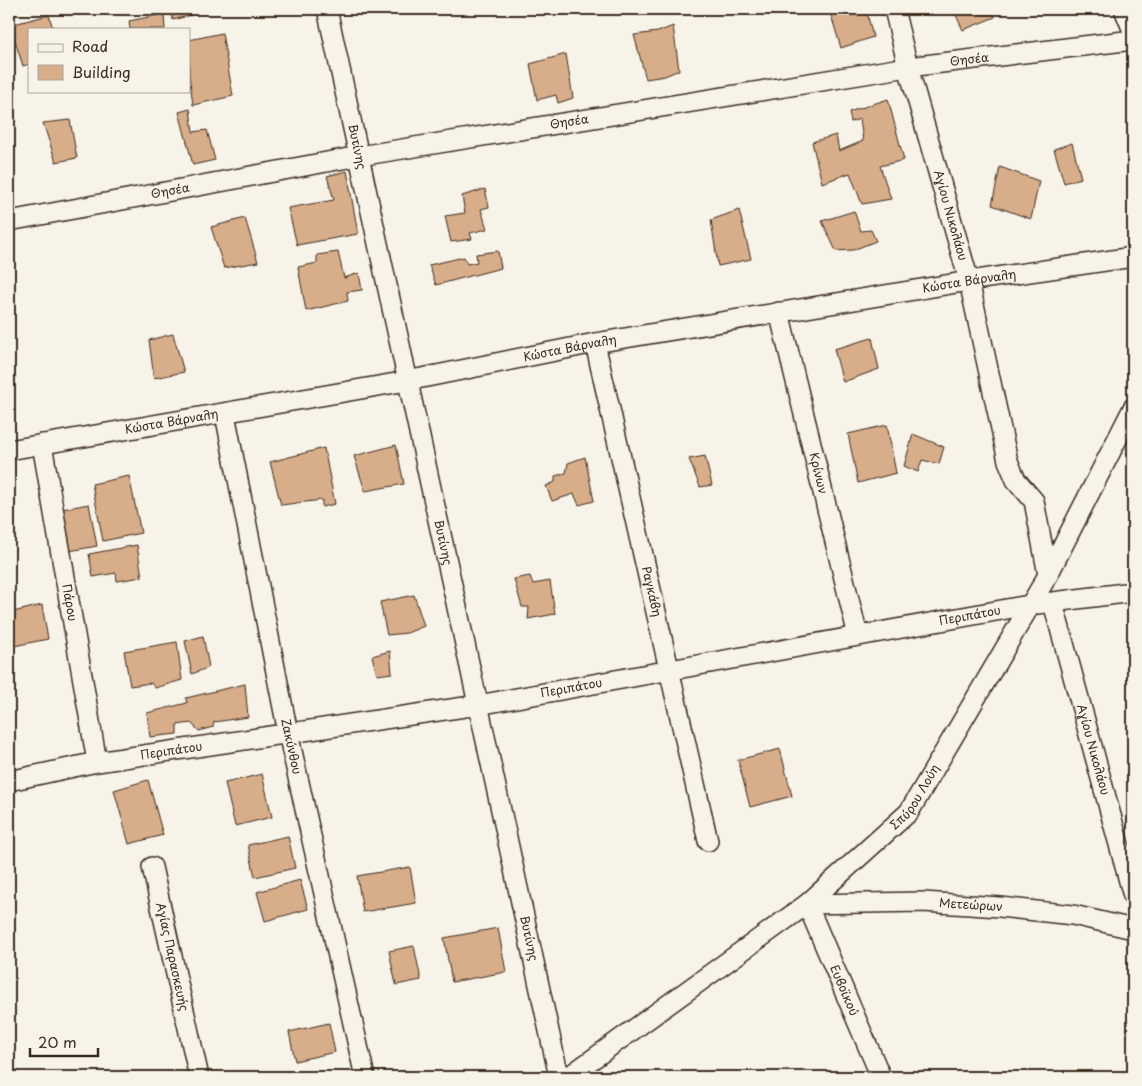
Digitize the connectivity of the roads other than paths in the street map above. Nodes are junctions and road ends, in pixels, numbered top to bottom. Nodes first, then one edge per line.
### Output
1 (326, 9) edge
2 (894, 9) edge
3 (1124, 9) edge
4 (1133, 31) edge
5 (1133, 40) edge
6 (908, 67) junction
7 (358, 156) junction
8 (9, 221) edge
9 (1133, 257) edge
10 (969, 282) junction
11 (779, 312) junction
12 (595, 343) junction
13 (408, 381) junction
14 (1133, 408) edge
15 (225, 414) junction
16 (42, 444) junction
17 (9, 450) edge
18 (1048, 575) junction
19 (1133, 592) edge
20 (1053, 603) junction
21 (1029, 605) junction
22 (858, 636) junction
23 (670, 671) junction
24 (478, 705) junction
25 (288, 733) junction
26 (97, 762) junction
27 (9, 781) edge
28 (708, 841) dead end
29 (152, 867) dead end
30 (1133, 896) edge
31 (807, 904) junction
32 (1133, 929) edge
33 (200, 1077) edge
34 (365, 1077) edge
35 (559, 1077) edge
36 (568, 1077) edge
37 (881, 1077) edge

1 - 7 street, Βυτίνης
2 - 6 street, Αγίου Νικολάου
3 - 4 street
5 - 6 street, Θησέα
6 - 7 street, Θησέα
6 - 10 street, Αγίου Νικολάου
7 - 8 street, Θησέα
7 - 13 street, Βυτίνης
9 - 10 street, Κώστα Βάρναλη
10 - 11 street, Κώστα Βάρναλη
10 - 18 street, Αγίου Νικολάου
11 - 12 street, Κώστα Βάρναλη
11 - 22 street, Κρίνων
12 - 13 street, Κώστα Βάρναλη
12 - 23 street, Ραγκάβη
13 - 15 street, Κώστα Βάρναλη
13 - 24 street, Βυτίνης
14 - 18 street, Σπύρου Λούη
15 - 16 street, Κώστα Βάρναλη
15 - 25 street, Ζακύνθου
16 - 17 street, Κώστα Βάρναλη
16 - 26 street, Πάρου
18 - 21 street, Σπύρου Λούη
19 - 20 street, Περιπάτου
20 - 21 street, Περιπάτου
20 - 30 street, Αγίου Νικολάου
21 - 22 street, Περιπάτου
21 - 31 street, Σπύρου Λούη
22 - 23 street, Περιπάτου
23 - 24 street, Περιπάτου
23 - 28 street, Ραγκάβη
24 - 25 street, Περιπάτου
24 - 35 street, Βυτίνης
25 - 26 street, Περιπάτου
25 - 34 street, Ζακύνθου
26 - 27 street, Περιπάτου
29 - 33 street, Αγίας Παρασκευής
31 - 32 street, Μετεώρων
31 - 36 street, Σπύρου Λούη
31 - 37 street, Ευβοϊκού

